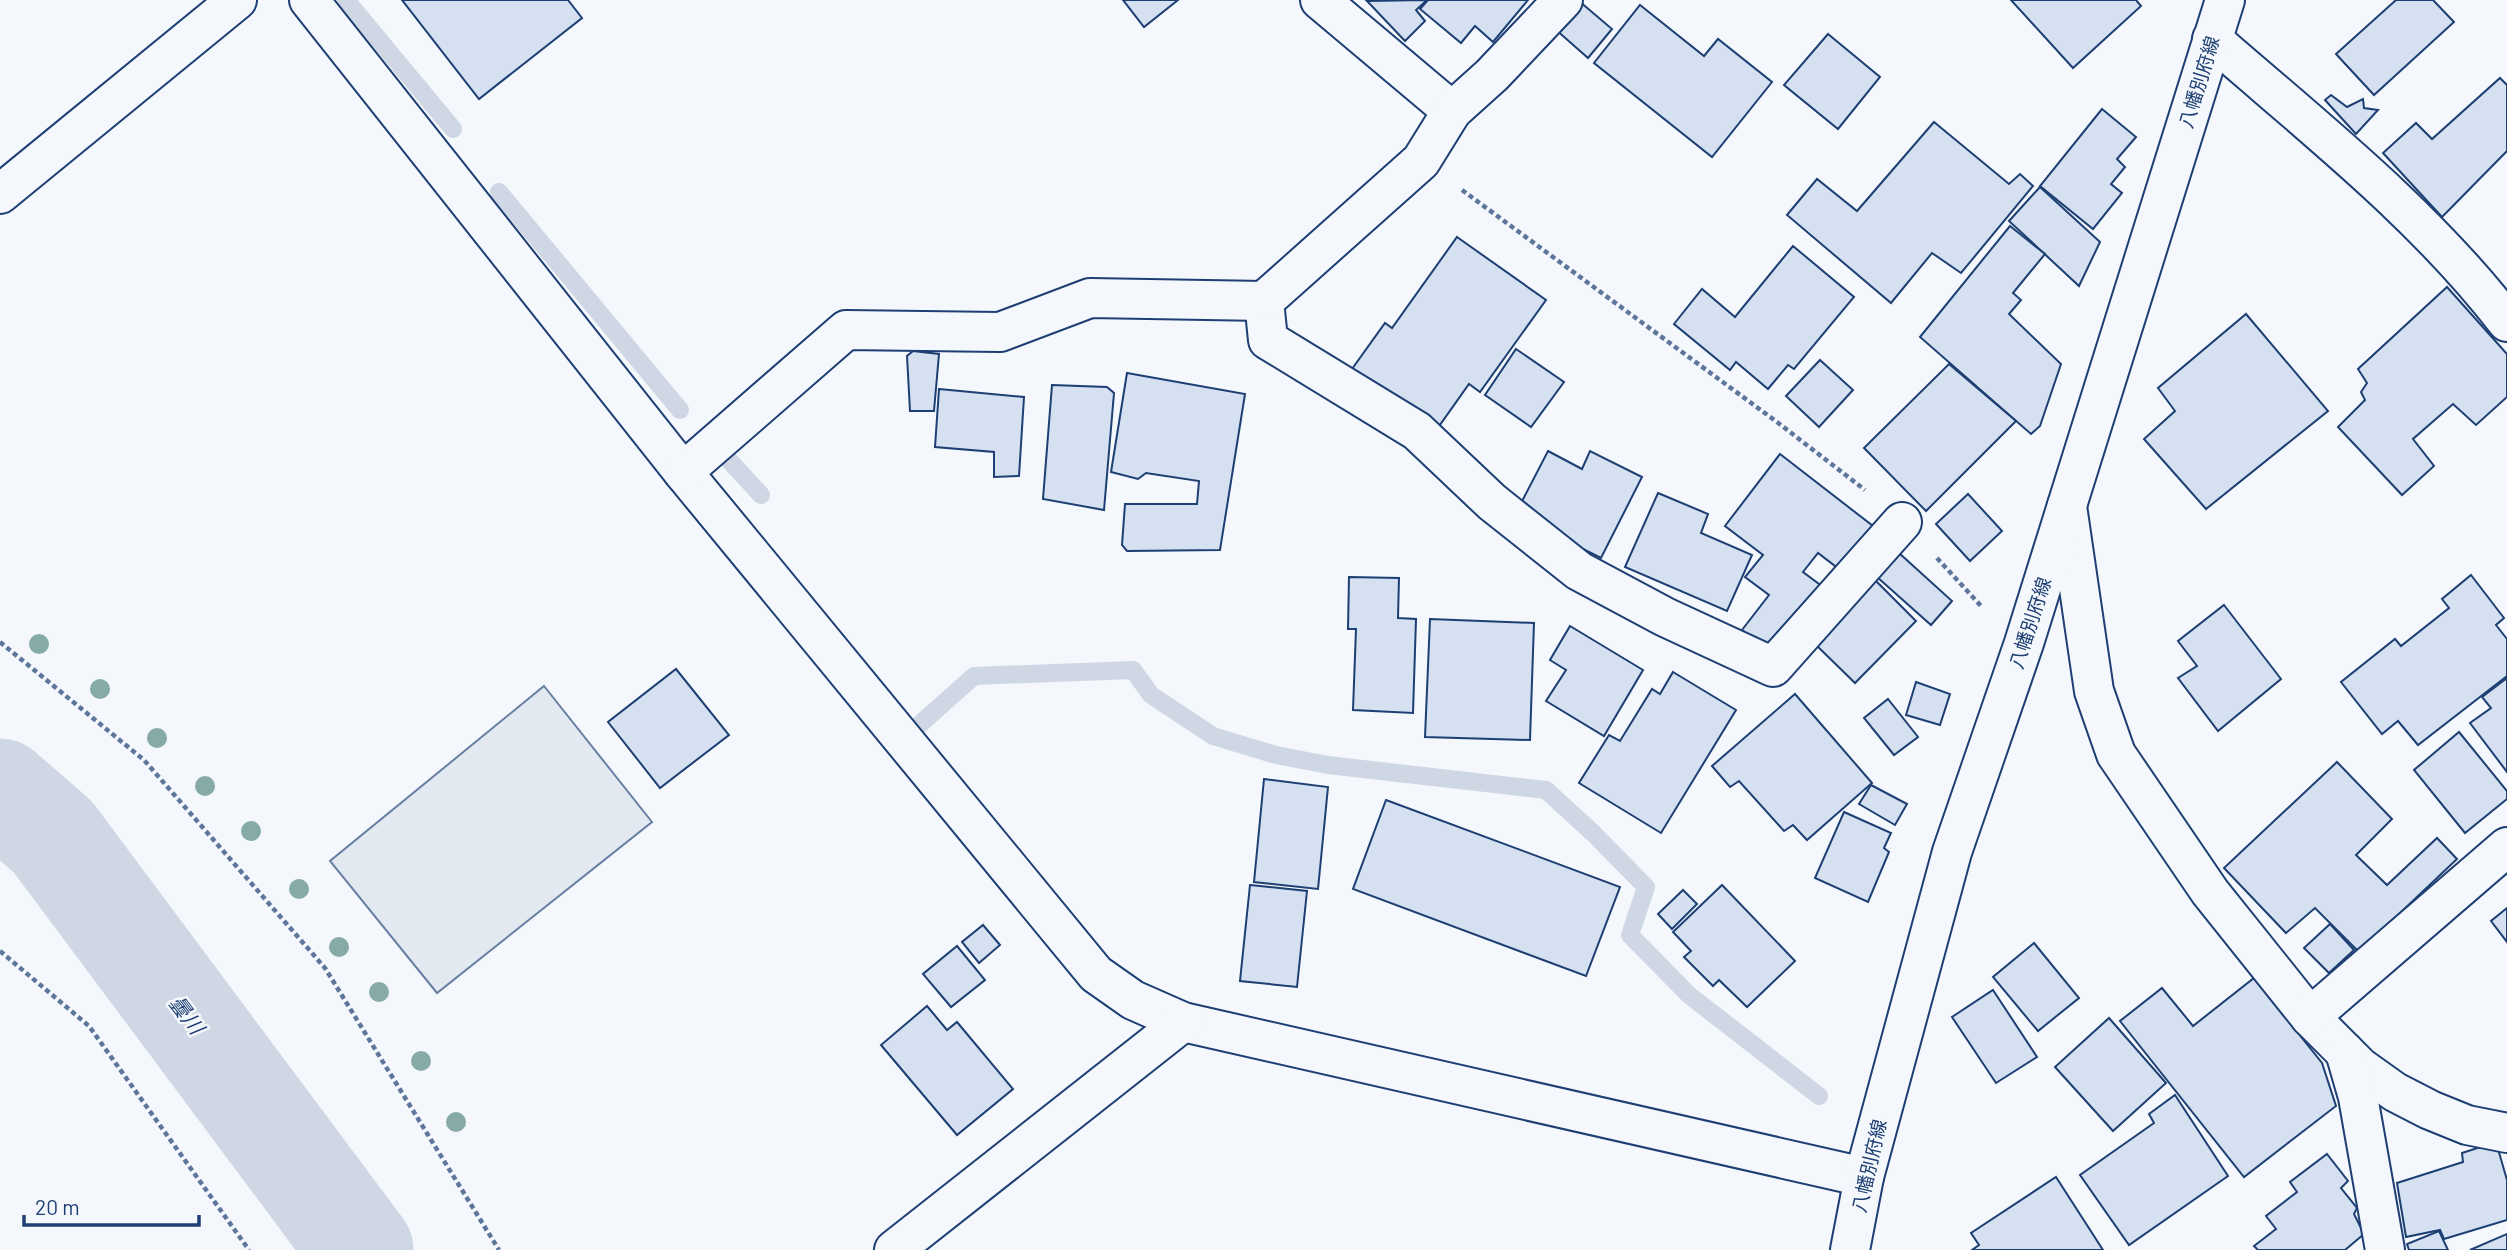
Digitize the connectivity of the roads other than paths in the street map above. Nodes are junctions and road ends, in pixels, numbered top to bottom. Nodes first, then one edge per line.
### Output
1 (237, 0) edge
2 (309, 0) edge
3 (1320, 0) edge
4 (1563, 0) edge
5 (2225, 0) edge
6 (2212, 39) junction
7 (1452, 111) junction
8 (0, 194) edge
9 (1264, 301) junction
10 (2507, 322) edge
11 (683, 472) junction
12 (2067, 506) junction
13 (1902, 522) road end
14 (2507, 847) edge
15 (2310, 1017) junction
16 (1183, 1022) junction
17 (2345, 1052) junction
18 (2507, 1133) edge
19 (1864, 1177) junction
20 (894, 1250) edge
21 (1850, 1250) edge
22 (2385, 1250) edge

1 - 8 street
2 - 11 street
3 - 7 street
4 - 7 street
5 - 6 street, 八幡別府線
6 - 10 street
6 - 12 street, 八幡別府線
7 - 9 street
9 - 11 street
9 - 13 street
11 - 16 street
12 - 15 street
12 - 19 street, 八幡別府線
14 - 15 street
15 - 17 street
16 - 19 street
16 - 20 street
17 - 18 street
17 - 22 street
19 - 21 street, 八幡別府線

